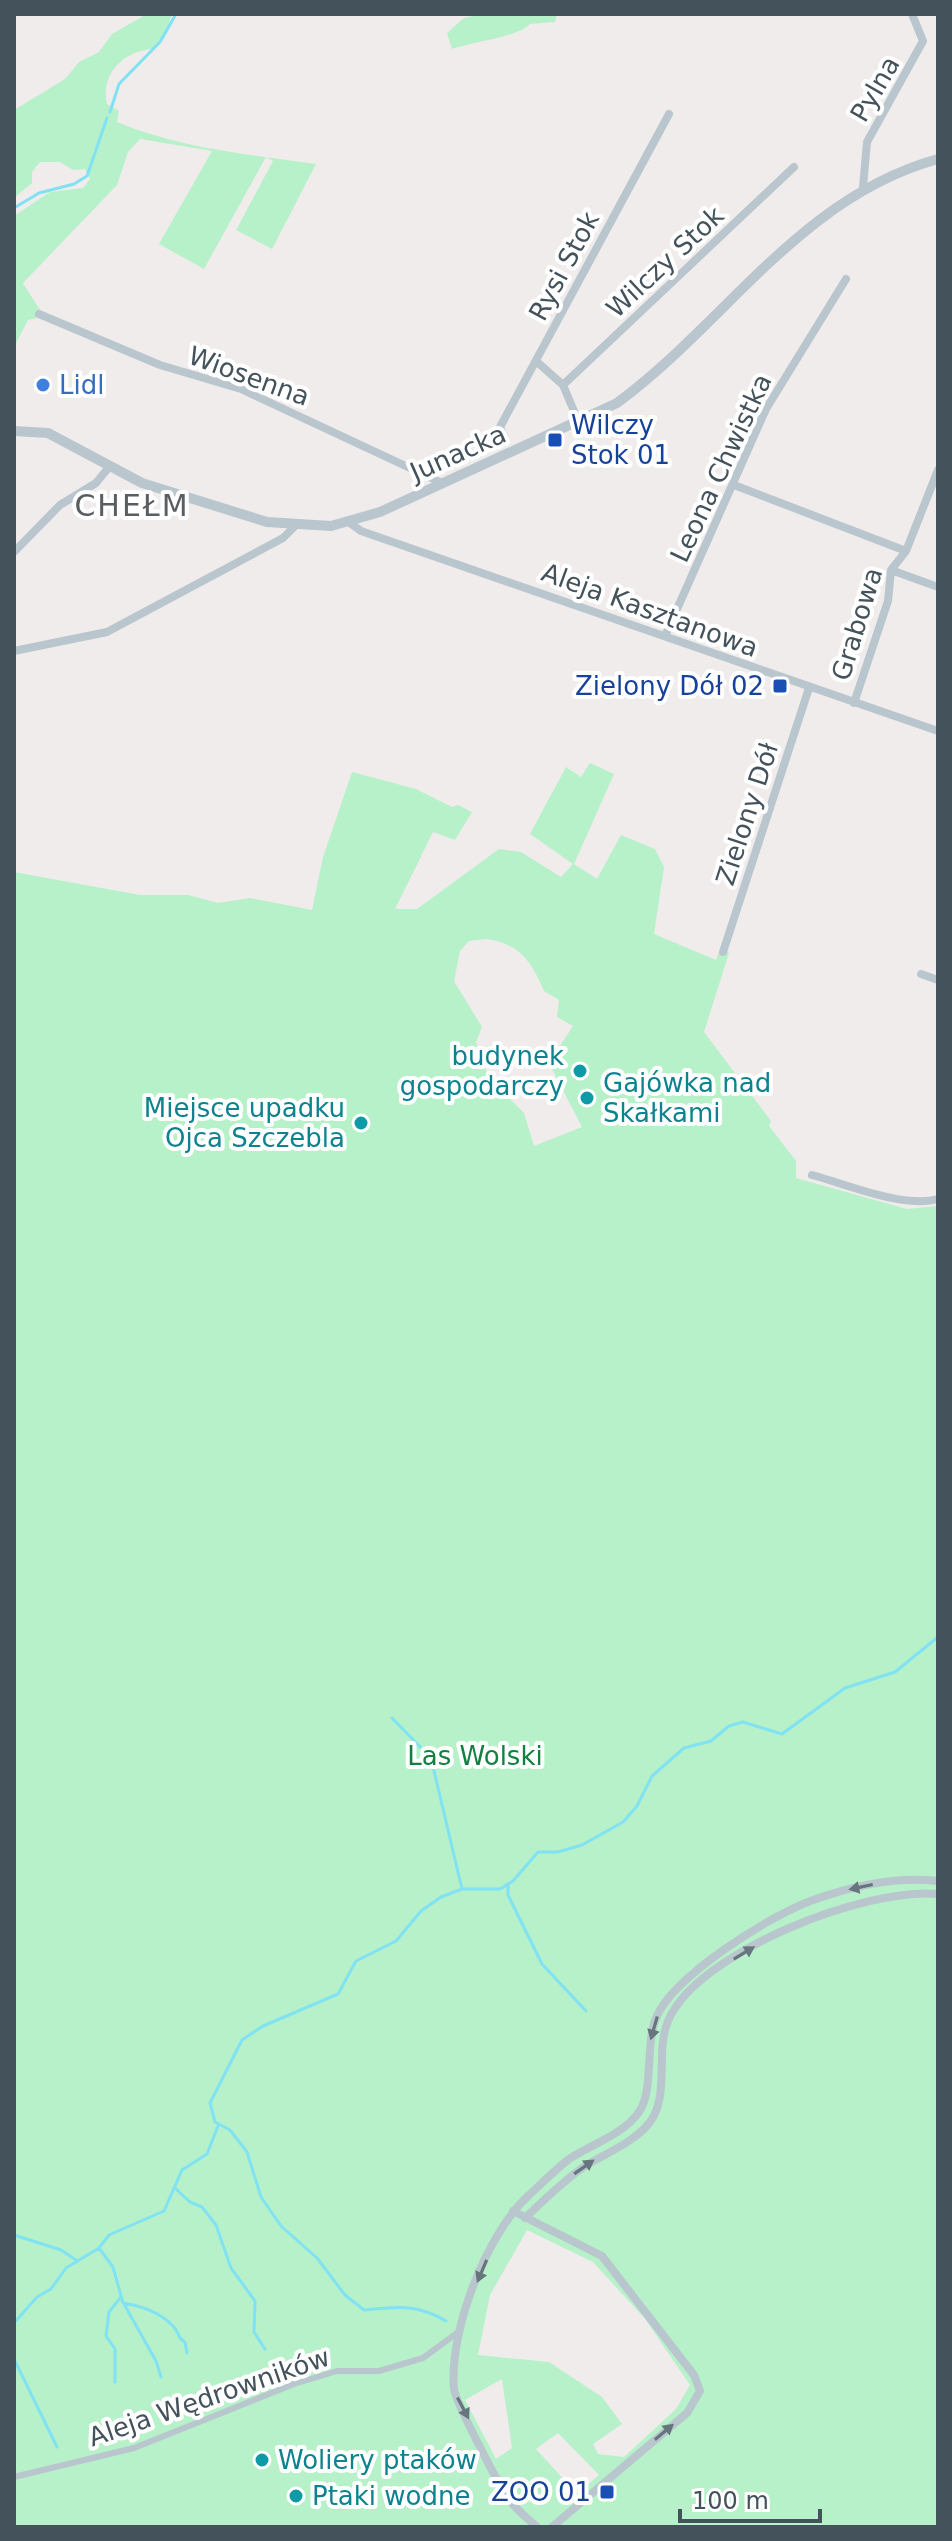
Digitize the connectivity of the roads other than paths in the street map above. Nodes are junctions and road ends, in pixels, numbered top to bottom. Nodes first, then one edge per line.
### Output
1 (912, 14) edge
2 (669, 114) dead end
3 (938, 159) edge
4 (794, 167) dead end
5 (863, 187) junction
6 (846, 279) dead end
7 (39, 314) dead end
8 (536, 361) junction
9 (563, 385) junction
10 (579, 423) junction
11 (14, 431) edge
12 (505, 439) dead end
13 (109, 467) junction
14 (938, 470) edge
15 (442, 483) junction
16 (734, 485) junction
17 (350, 523) junction
18 (295, 526) junction
19 (906, 551) junction
20 (14, 552) edge
21 (891, 570) junction
22 (938, 587) edge
23 (665, 636) junction
24 (14, 651) edge
25 (809, 688) junction
26 (854, 703) junction
27 (938, 731) edge
28 (723, 952) dead end
29 (921, 974) dead end
30 (938, 980) edge
31 (812, 1175) dead end
32 (938, 1199) edge
33 (938, 1881) edge
34 (938, 1894) edge
35 (513, 2211) junction
36 (525, 2218) junction
37 (457, 2333) junction
38 (14, 2477) edge
39 (537, 2527) edge
40 (552, 2527) edge

1 - 5 street, Pylna
2 - 8 street, Rysi Stok
3 - 5 street, Junacka
4 - 9 street, Wilczy Stok
5 - 10 street, Junacka
6 - 16 street, Leona Chwistka
7 - 15 street, Wiosenna
8 - 9 street
8 - 12 street, Rysi Stok
9 - 10 street
10 - 15 street, Junacka
11 - 13 street, Junacka
13 - 18 street, Junacka
13 - 20 street
14 - 19 street, Grabowa
15 - 17 street, Junacka
16 - 19 street
16 - 23 street, Leona Chwistka
17 - 18 street, Junacka
17 - 23 street, Aleja Kasztanowa
18 - 24 street
19 - 21 street, Grabowa
21 - 22 street
21 - 26 street, Grabowa
23 - 25 street, Aleja Kasztanowa
25 - 26 street, Aleja Kasztanowa
25 - 28 street, Zielony Dół
26 - 27 street, Aleja Kasztanowa
29 - 30 street
31 - 32 street
33 -> 35 street
36 -> 34 street
35 - 36 street
35 -> 37 street
40 -> 36 street
37 - 38 street, Aleja Wędrowników
37 -> 39 street

